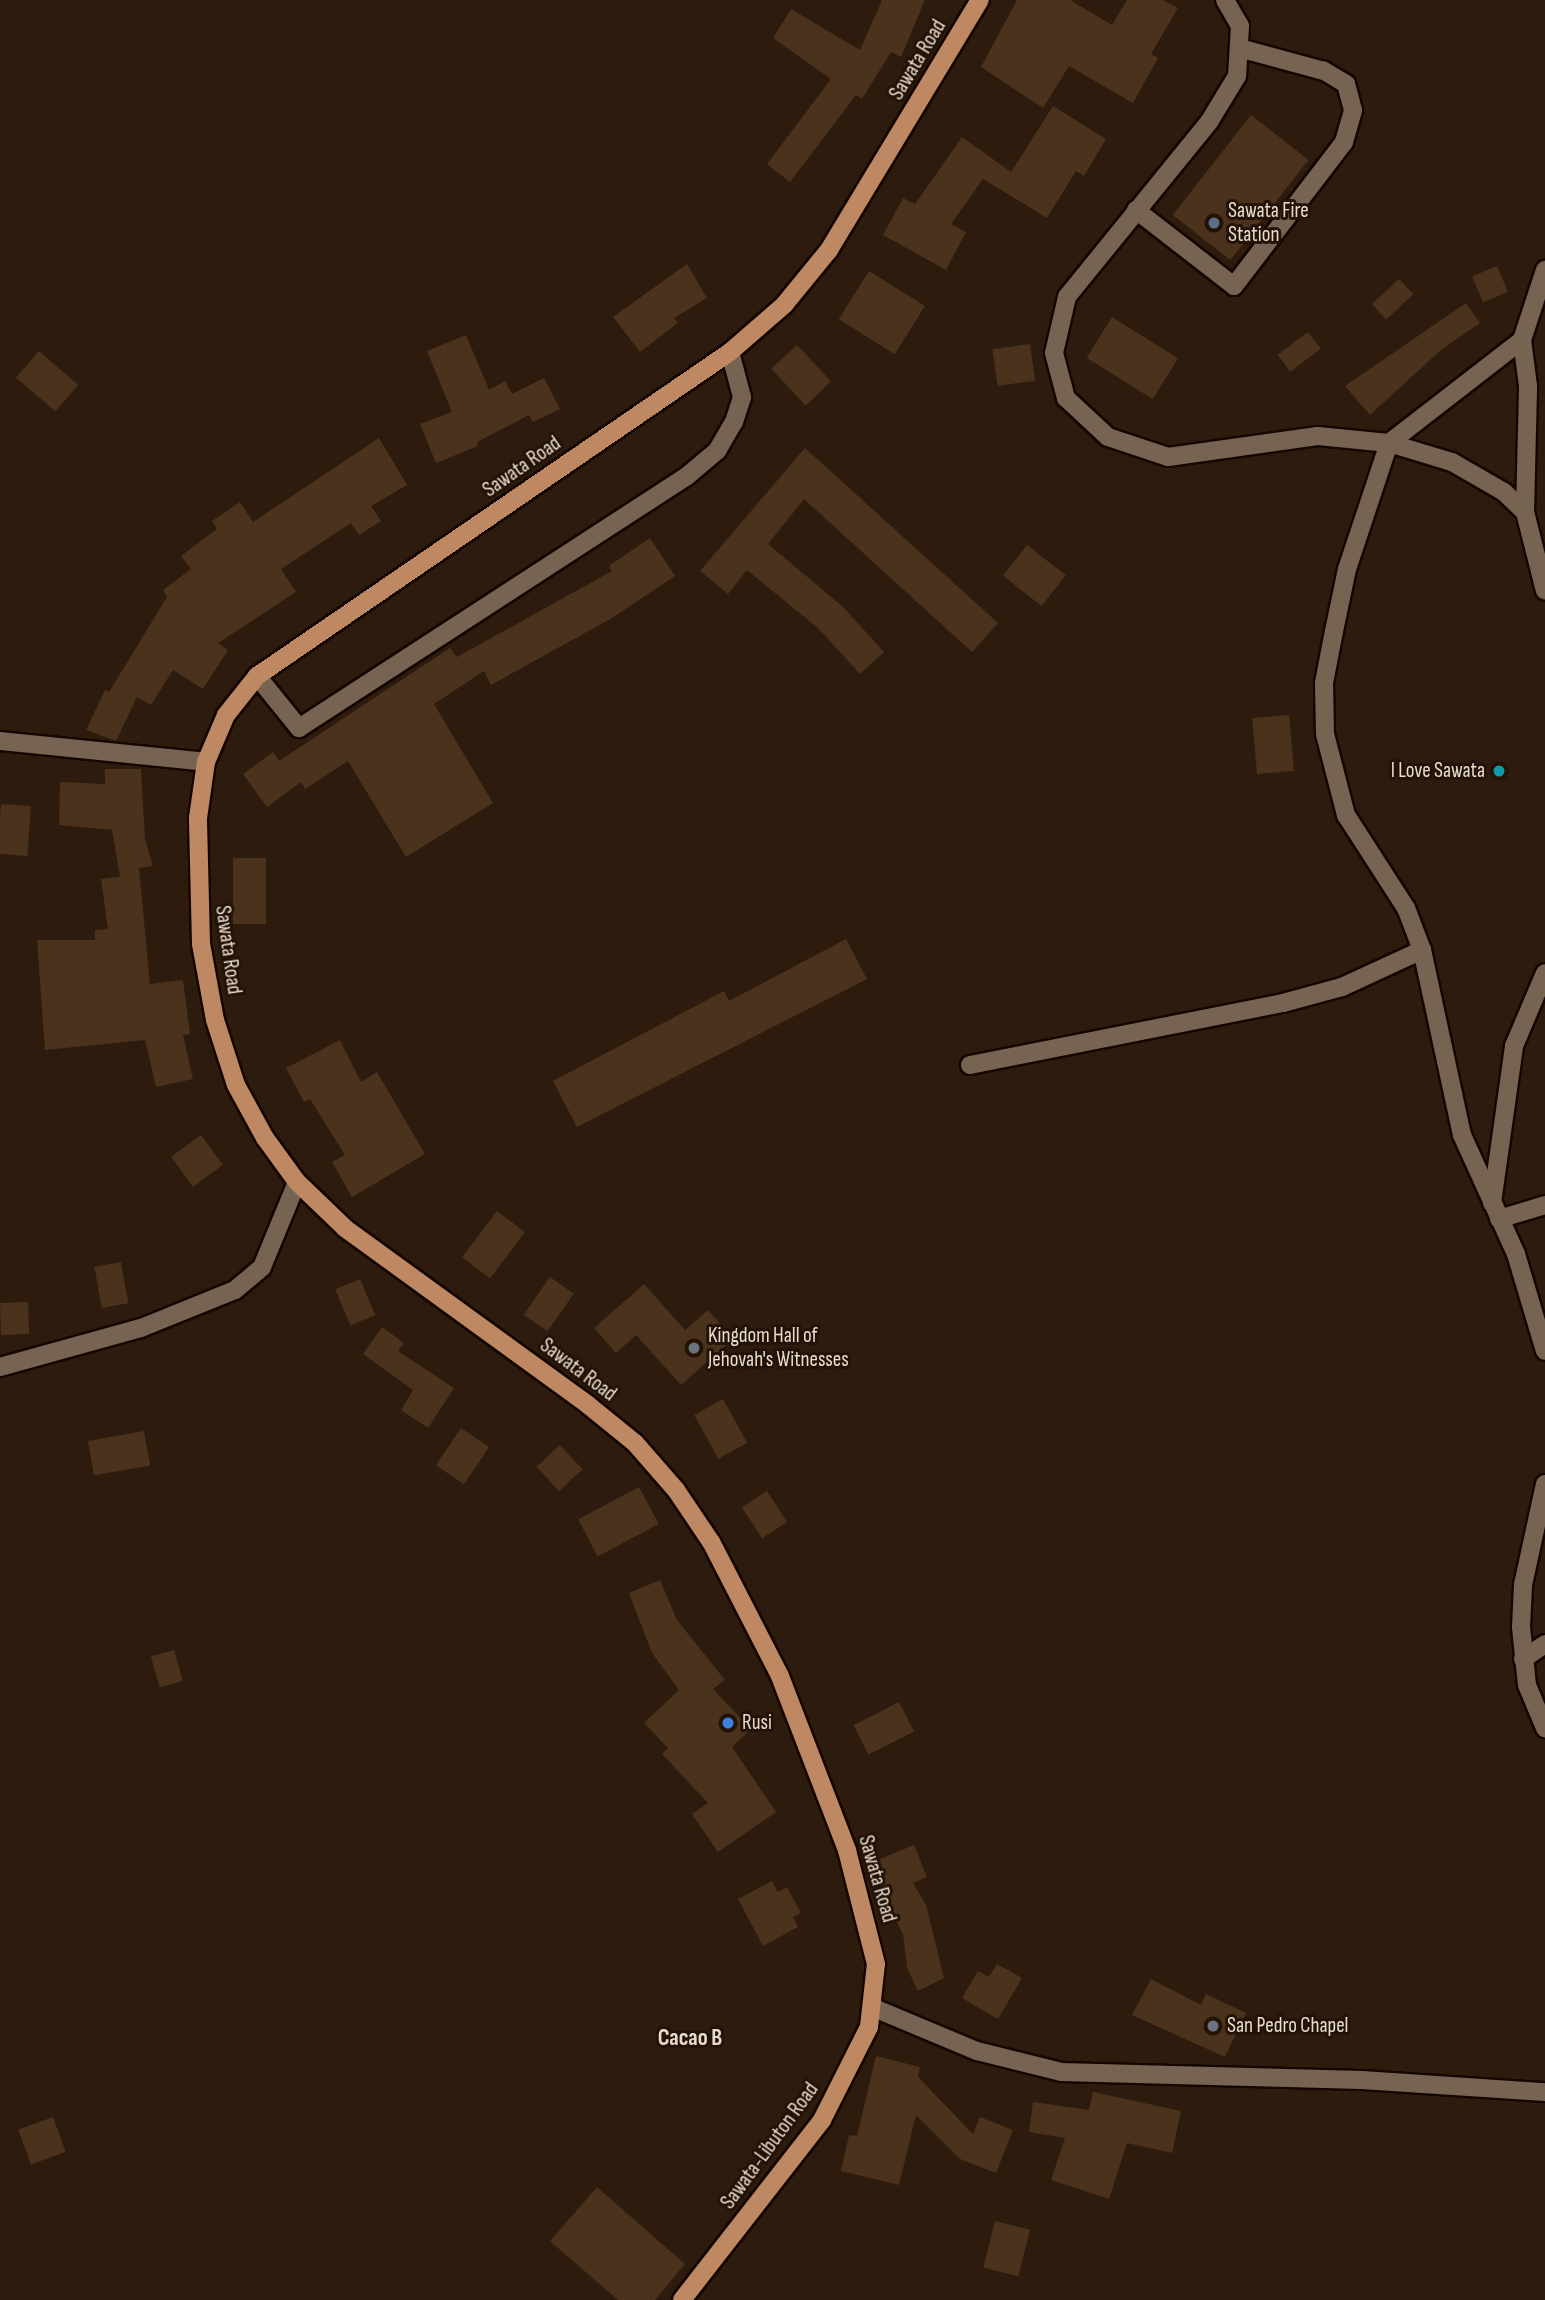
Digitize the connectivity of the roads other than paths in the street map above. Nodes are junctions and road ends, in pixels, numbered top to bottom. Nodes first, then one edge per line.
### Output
1 (980, 0) edge
2 (1225, 0) edge
3 (1242, 49) junction
4 (1136, 210) junction
5 (1545, 270) edge
6 (1522, 340) junction
7 (730, 352) junction
8 (1390, 443) junction
9 (1525, 512) junction
10 (1545, 591) edge
11 (257, 676) junction
12 (0, 741) edge
13 (206, 762) junction
14 (1422, 950) junction
15 (1545, 973) edge
16 (970, 1065) dead end
17 (297, 1182) junction
18 (1545, 1205) edge
19 (1496, 1211) junction
20 (1545, 1351) edge
21 (0, 1367) edge
22 (1545, 1484) edge
23 (1545, 1644) edge
24 (1523, 1659) junction
25 (1545, 1728) edge
26 (874, 2008) junction
27 (1545, 2092) edge
28 (682, 2300) edge

1 - 7 main road, Sawata Road
2 - 3 street
3 - 4 street
3 - 4 street
4 - 8 street
5 - 6 street
6 - 8 street
6 - 9 street
7 - 11 main road, Sawata Road
7 - 11 street
8 - 9 street
8 - 14 street
9 - 10 street
11 - 13 main road, Sawata Road
12 - 13 street
13 - 17 main road, Sawata Road
14 - 16 street
14 - 19 street
15 - 19 street
17 - 21 street
17 - 26 main road, Sawata Road
18 - 19 street
19 - 20 street
22 - 24 street
23 - 24 street
24 - 25 street
26 - 27 street
26 - 28 main road, Sawata-Libuton Road

